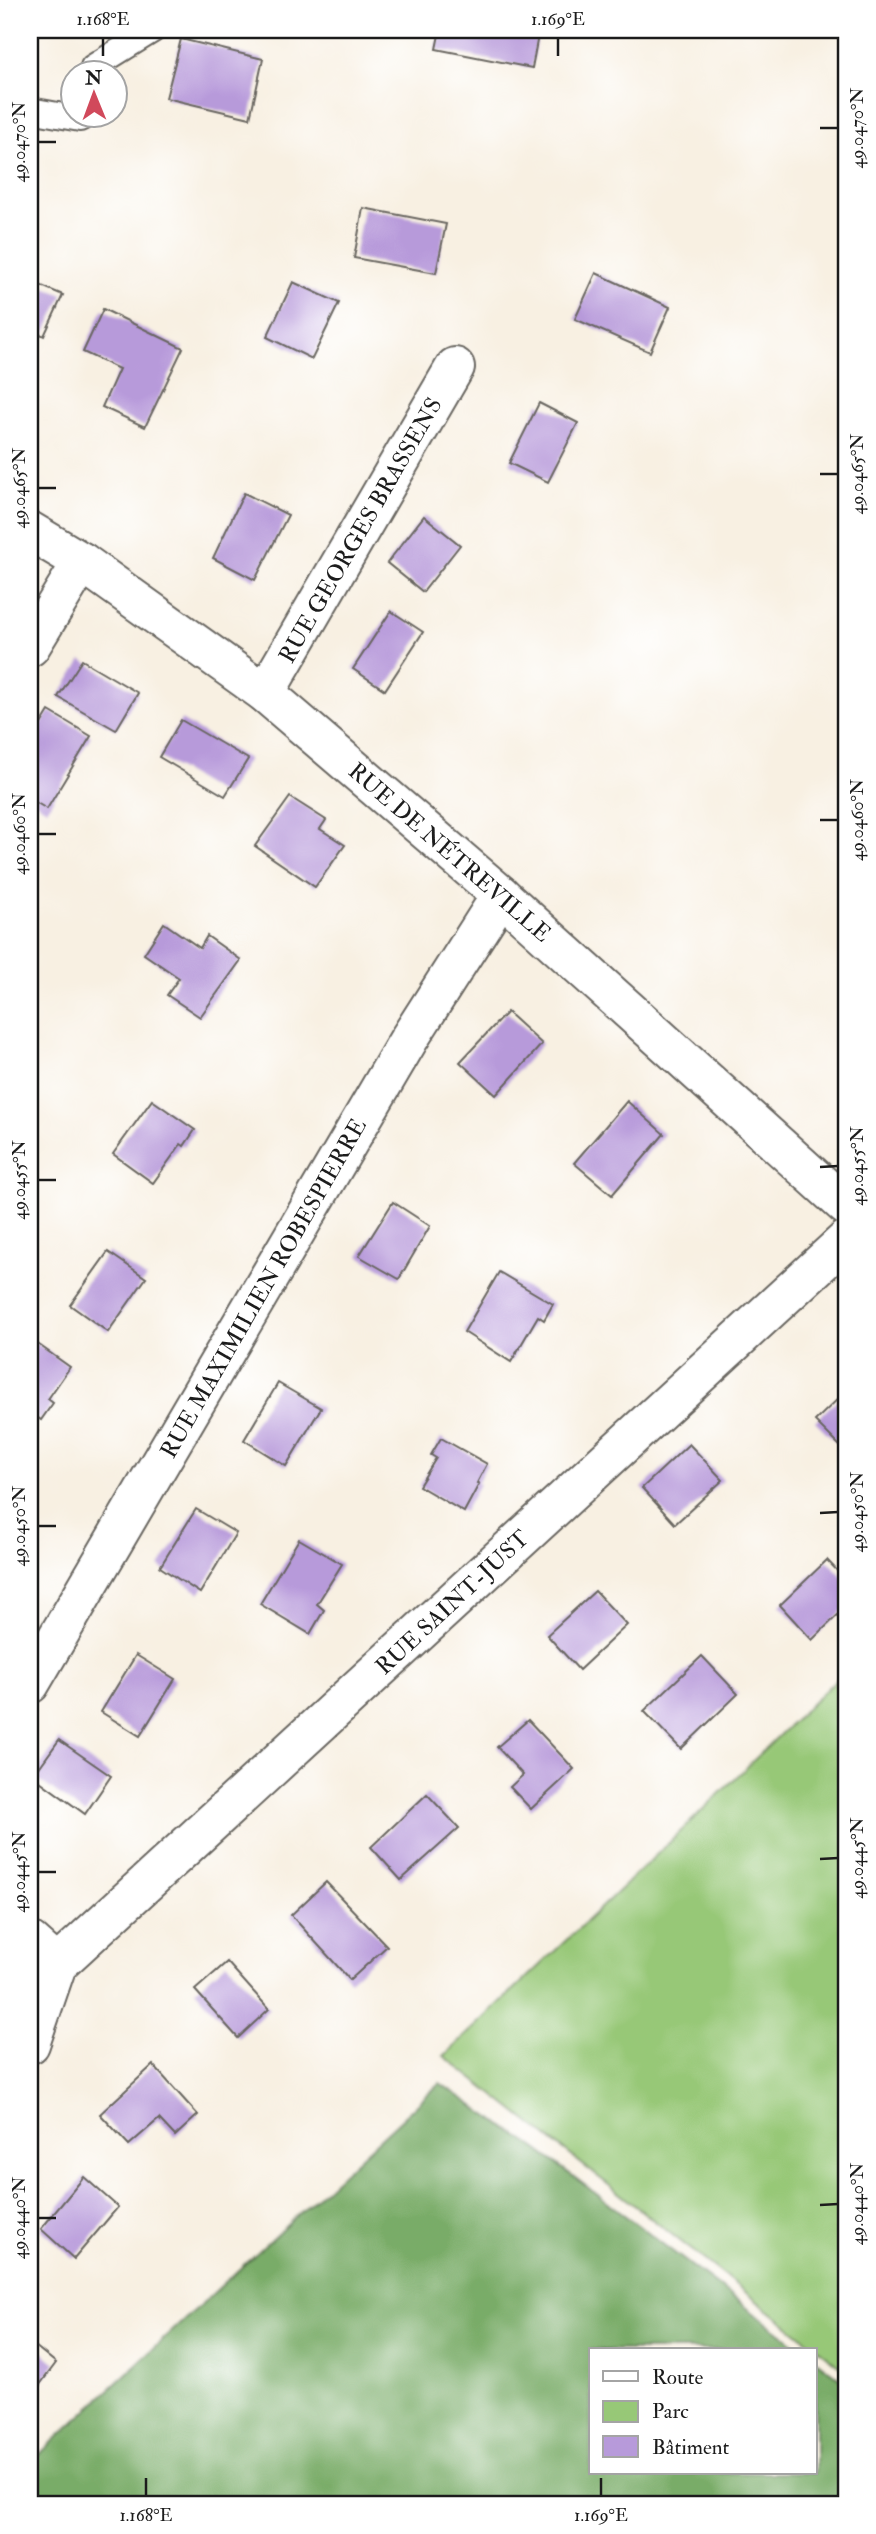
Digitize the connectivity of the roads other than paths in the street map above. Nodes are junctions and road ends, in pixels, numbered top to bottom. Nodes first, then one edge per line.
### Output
1 (153, 30) edge
2 (104, 60) edge
3 (30, 110) edge
4 (60, 115) edge
5 (455, 367) dead end
6 (30, 531) edge
7 (82, 562) junction
8 (30, 647) edge
9 (265, 693) junction
10 (502, 895) junction
11 (846, 1206) edge
12 (846, 1240) edge
13 (30, 1684) edge
14 (44, 1953) edge
15 (30, 2044) edge

1 - 2 lane
3 - 4 lane
5 - 9 street, RUE GEORGES BRASSENS
6 - 7 street, RUE DE NÉTREVILLE
7 - 8 street
7 - 9 street, RUE DE NÉTREVILLE
9 - 10 street, RUE DE NÉTREVILLE
10 - 11 street, RUE DE NÉTREVILLE
10 - 13 street, RUE MAXIMILIEN ROBESPIERRE
12 - 14 street, RUE SAINT-JUST
14 - 15 street

